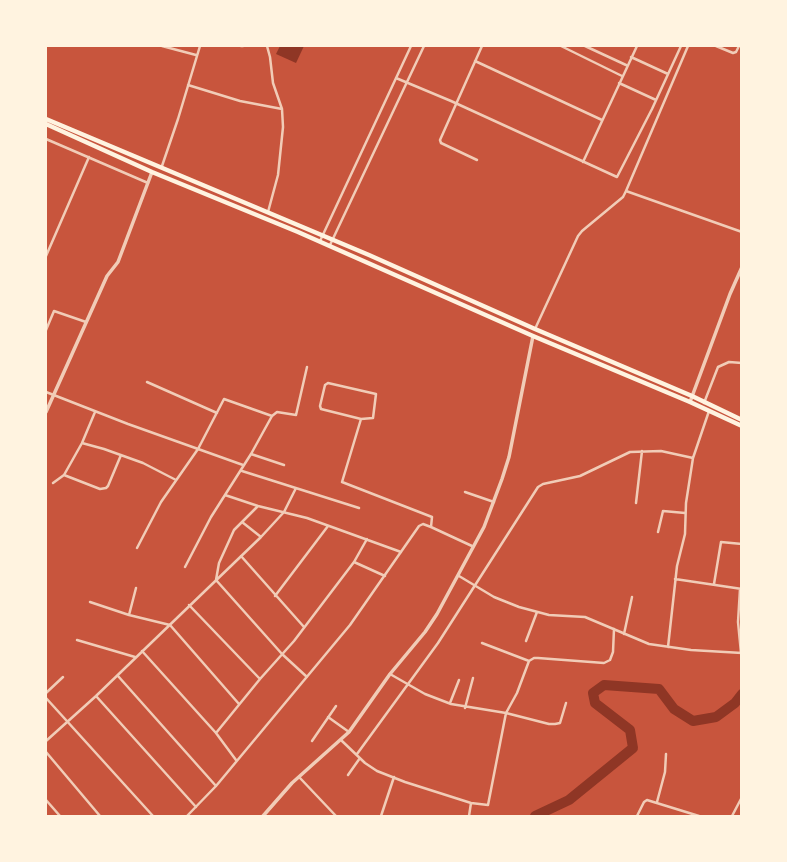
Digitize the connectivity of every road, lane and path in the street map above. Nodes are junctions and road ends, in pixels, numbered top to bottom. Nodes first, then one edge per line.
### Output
1 (162, 46) edge
2 (200, 46) edge
3 (267, 46) edge
4 (411, 46) edge
5 (424, 46) edge
6 (482, 46) edge
7 (561, 46) edge
8 (585, 46) edge
9 (637, 46) edge
10 (681, 46) edge
11 (688, 46) edge
12 (716, 46) edge
13 (739, 46) edge
14 (566, 47) edge
15 (197, 55) junction
16 (631, 57) junction
17 (475, 61) junction
18 (627, 65) junction
19 (668, 74) junction
20 (622, 76) junction
21 (396, 78) junction
22 (407, 83) junction
23 (619, 83) junction
24 (188, 85) junction
25 (656, 100) junction
26 (456, 103) junction
27 (282, 110) junction
28 (46, 119) edge
29 (602, 120) junction
30 (46, 124) edge
31 (46, 139) edge
32 (89, 157) junction
33 (477, 160) dead end
34 (583, 162) junction
35 (162, 168) junction
36 (152, 172) junction
37 (148, 183) junction
38 (626, 191) junction
39 (268, 212) junction
40 (741, 232) edge
41 (321, 239) junction
42 (331, 243) junction
43 (46, 256) edge
44 (741, 267) edge
45 (86, 322) junction
46 (46, 330) edge
47 (535, 330) junction
48 (533, 336) junction
49 (741, 363) edge
50 (307, 367) dead end
51 (147, 382) dead end
52 (46, 392) edge
53 (54, 395) junction
54 (691, 399) junction
55 (704, 403) junction
56 (709, 411) junction
57 (46, 412) edge
58 (95, 412) junction
59 (217, 413) junction
60 (272, 416) junction
61 (361, 419) junction
62 (741, 420) edge
63 (741, 426) edge
64 (82, 443) junction
65 (198, 449) junction
66 (642, 451) junction
67 (251, 454) junction
68 (121, 455) junction
69 (692, 458) junction
70 (244, 465) junction
71 (284, 465) dead end
72 (241, 471) junction
73 (64, 475) junction
74 (176, 480) junction
75 (53, 483) dead end
76 (296, 488) junction
77 (465, 492) dead end
78 (225, 495) junction
79 (495, 502) junction
80 (636, 503) dead end
81 (258, 506) junction
82 (359, 508) dead end
83 (284, 512) junction
84 (685, 513) junction
85 (242, 522) junction
86 (328, 526) junction
87 (431, 527) junction
88 (658, 532) dead end
89 (261, 537) junction
90 (367, 539) junction
91 (741, 544) edge
92 (474, 547) junction
93 (137, 548) dead end
94 (401, 552) junction
95 (241, 556) junction
96 (354, 562) junction
97 (186, 566) dead end
98 (385, 576) junction
99 (458, 576) junction
100 (675, 579) junction
101 (216, 580) junction
102 (714, 584) junction
103 (475, 586) junction
104 (136, 588) dead end
105 (741, 589) edge
106 (275, 596) junction
107 (632, 597) dead end
108 (90, 602) dead end
109 (189, 605) junction
110 (537, 612) junction
111 (129, 615) junction
112 (170, 625) junction
113 (304, 628) junction
114 (614, 629) junction
115 (624, 634) junction
116 (77, 640) dead end
117 (526, 641) dead end
118 (482, 643) dead end
119 (668, 647) junction
120 (142, 651) junction
121 (741, 653) edge
122 (282, 654) junction
123 (135, 657) junction
124 (529, 661) junction
125 (390, 674) junction
126 (117, 675) junction
127 (63, 677) dead end
128 (307, 677) junction
129 (473, 678) dead end
130 (260, 679) junction
131 (459, 680) dead end
132 (407, 684) junction
133 (46, 693) edge
134 (96, 696) junction
135 (46, 698) edge
136 (566, 703) dead end
137 (450, 704) junction
138 (240, 705) junction
139 (335, 706) dead end
140 (465, 708) junction
141 (506, 713) junction
142 (328, 717) junction
143 (68, 722) junction
144 (349, 732) junction
145 (216, 733) junction
146 (46, 741) edge
147 (312, 741) dead end
148 (342, 741) junction
149 (46, 752) edge
150 (666, 754) dead end
151 (358, 756) junction
152 (237, 761) junction
153 (348, 775) dead end
154 (299, 777) junction
155 (394, 777) junction
156 (216, 786) junction
157 (741, 797) edge
158 (46, 800) edge
159 (471, 803) junction
160 (657, 803) junction
161 (196, 807) junction
162 (686, 815) edge
163 (60, 817) edge
164 (100, 817) edge
165 (153, 817) edge
166 (187, 817) edge
167 (263, 817) edge
168 (336, 817) edge
169 (380, 817) edge
170 (470, 817) edge
171 (637, 817) edge
172 (699, 817) edge
173 (732, 817) edge

1 - 15 street
2 - 15 street
3 - 27 street
4 - 21 street
5 - 22 street
6 - 17 street
7 - 14 street
8 - 18 street
9 - 16 street
10 - 19 street
11 - 38 street
12 - 13 street
14 - 20 street
15 - 24 street
16 - 18 street
16 - 19 street
17 - 26 street
17 - 29 street
18 - 20 street
19 - 25 street
20 - 23 street
21 - 22 street
21 - 41 street
22 - 26 street
22 - 42 street
23 - 25 street
23 - 29 street
24 - 27 street
24 - 35 street
25 - 34 street
26 - 33 street
26 - 34 street
27 - 39 street
28 - 35 main road
29 - 34 street
30 - 36 main road
31 - 32 street
32 - 37 street
32 - 43 street
35 - 39 main road
36 - 37 street
36 - 41 main road
37 - 45 street
38 - 40 street
38 - 47 street
39 - 41 main road
41 - 42 main road
42 - 47 main road
42 - 48 main road
44 - 54 street
45 - 46 street
45 - 53 street
47 - 54 main road
48 - 54 main road
48 - 79 street
49 - 55 street
50 - 60 street
51 - 59 street
52 - 53 street
53 - 57 street
53 - 58 street
54 - 55 main road
54 - 56 main road
55 - 62 main road
56 - 63 main road
56 - 69 street
58 - 64 street
58 - 65 street
59 - 60 street
59 - 65 street
60 - 67 street
61 - 61 street
61 - 87 street
64 - 68 street
64 - 73 street
65 - 70 street
65 - 74 street
66 - 69 street
66 - 80 street
66 - 103 street
67 - 70 street
67 - 71 street
68 - 73 street
68 - 74 street
69 - 84 street
70 - 72 street
72 - 76 street
72 - 78 street
73 - 75 street
74 - 93 street
76 - 82 street
76 - 83 street
77 - 79 street
78 - 81 street
78 - 97 street
79 - 92 street
81 - 83 street
81 - 85 street
83 - 86 street
83 - 89 street
84 - 88 street
84 - 100 street
85 - 89 street
85 - 101 street
86 - 90 street
86 - 106 street
87 - 92 street
87 - 94 street
89 - 95 street
90 - 94 street
90 - 96 street
91 - 102 street
92 - 99 street
94 - 98 street
95 - 101 street
95 - 106 street
96 - 98 street
96 - 113 street
98 - 128 street
99 - 103 street
99 - 125 street
100 - 102 street
100 - 119 street
101 - 109 street
101 - 122 street
102 - 105 street
103 - 110 street
103 - 132 street
104 - 111 street
105 - 121 street
106 - 113 street
107 - 115 street
108 - 111 street
109 - 112 street
109 - 130 street
110 - 114 street
110 - 117 street
111 - 112 street
112 - 120 street
112 - 138 street
113 - 122 street
114 - 115 street
114 - 124 street
115 - 119 street
116 - 123 street
118 - 124 street
119 - 121 street
120 - 123 street
120 - 145 street
122 - 128 street
122 - 130 street
123 - 126 street
124 - 141 street
125 - 132 street
125 - 144 street
126 - 134 street
126 - 156 street
127 - 133 street
128 - 152 street
129 - 140 street
130 - 138 street
131 - 137 street
132 - 137 street
132 - 151 street
134 - 143 street
134 - 161 street
135 - 143 street
136 - 141 street
137 - 140 street
138 - 145 street
139 - 142 street
140 - 141 street
141 - 159 street
142 - 144 street
142 - 147 street
143 - 146 street
143 - 165 street
144 - 148 street
145 - 152 street
148 - 151 street
148 - 154 street
149 - 164 street
150 - 160 street
151 - 153 street
151 - 155 street
152 - 156 street
154 - 167 street
154 - 168 street
155 - 159 street
155 - 169 street
156 - 161 street
157 - 173 street
158 - 163 street
159 - 170 street
160 - 162 street
160 - 171 street
161 - 166 street
162 - 172 street

